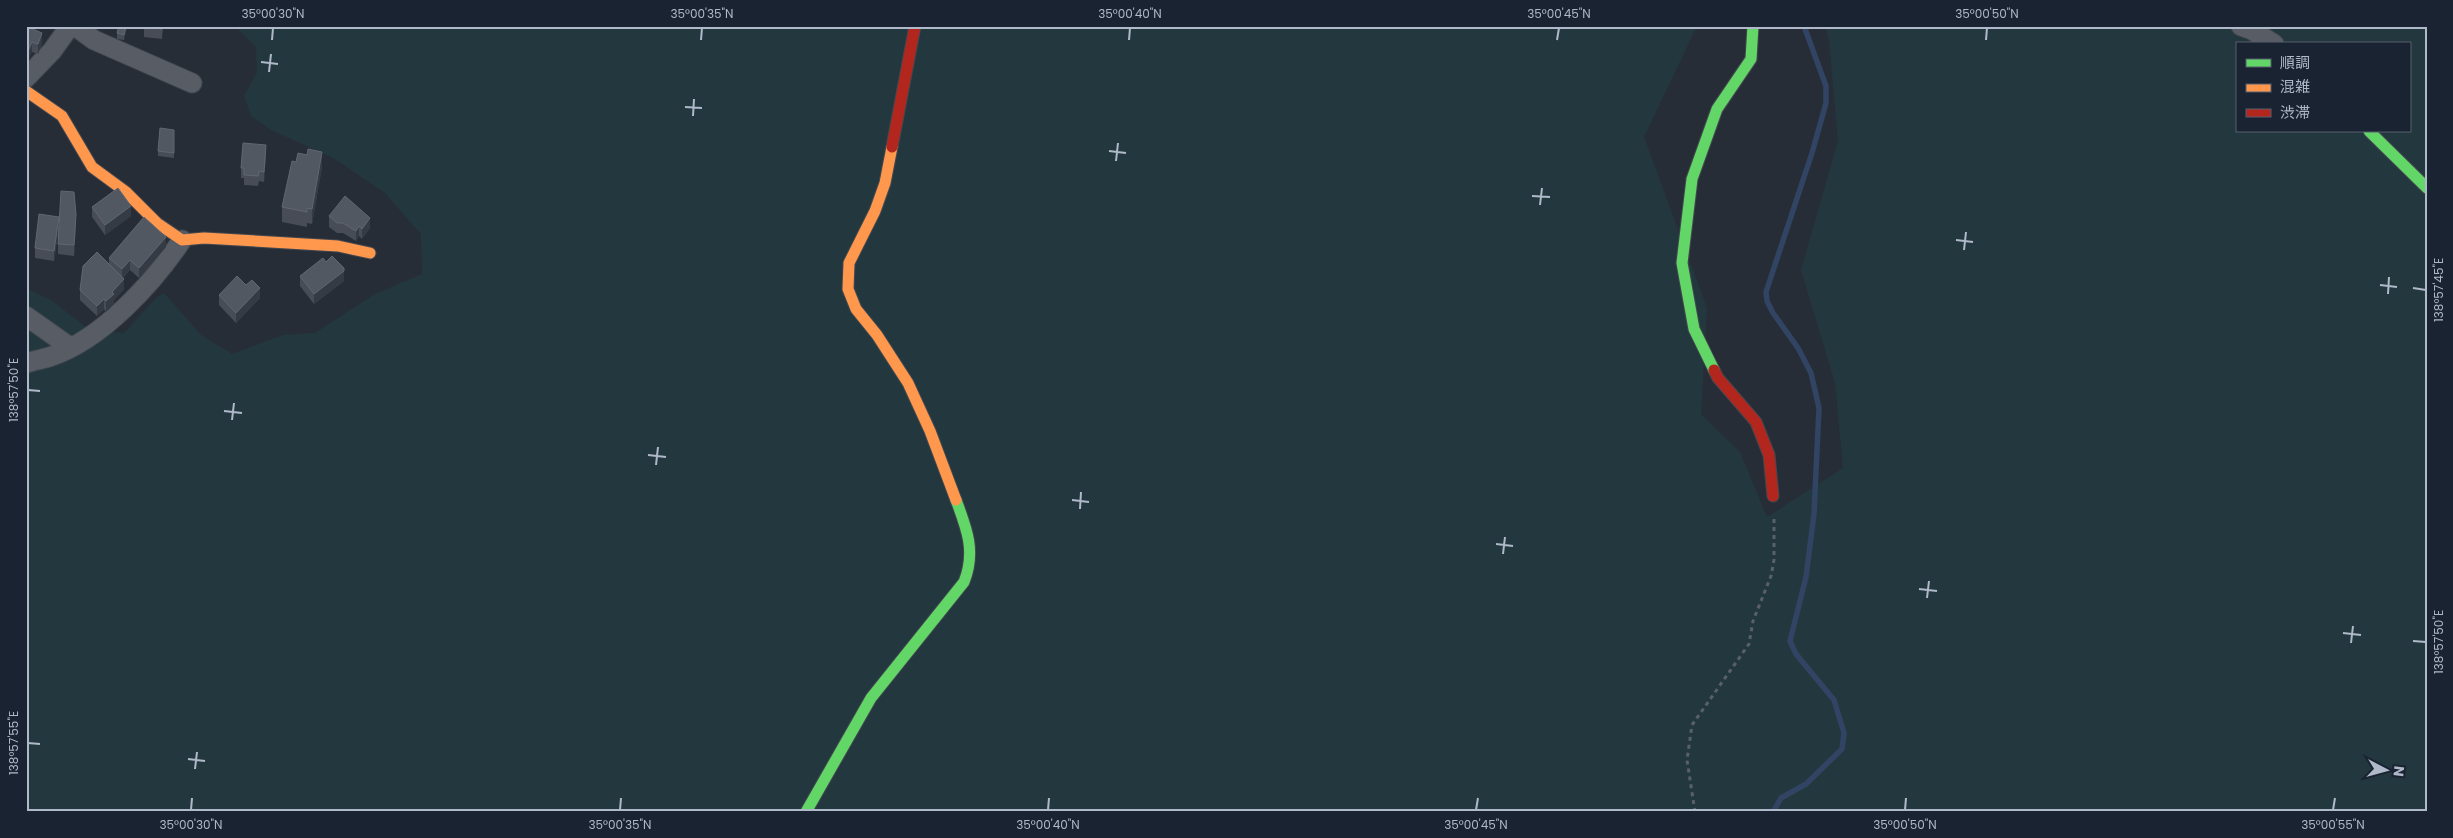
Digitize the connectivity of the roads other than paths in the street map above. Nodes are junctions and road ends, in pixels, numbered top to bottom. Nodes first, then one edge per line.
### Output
1 (70, 26) edge
2 (75, 26) edge
3 (915, 26) edge
4 (1753, 26) edge
5 (2241, 26) edge
6 (2271, 42) edge
7 (26, 78) edge
8 (192, 83) dead end
9 (26, 90) edge
10 (2370, 132) edge
11 (2427, 188) edge
12 (182, 240) junction
13 (370, 253) dead end
14 (26, 316) edge
15 (70, 347) junction
16 (26, 363) edge
17 (1773, 496) road end
18 (806, 812) edge

1 - 7 street
2 - 8 street
3 - 18 street
4 - 17 street
5 - 6 street
9 - 12 street
10 - 11 street
12 - 13 street
12 - 15 street
14 - 15 street
15 - 16 street

